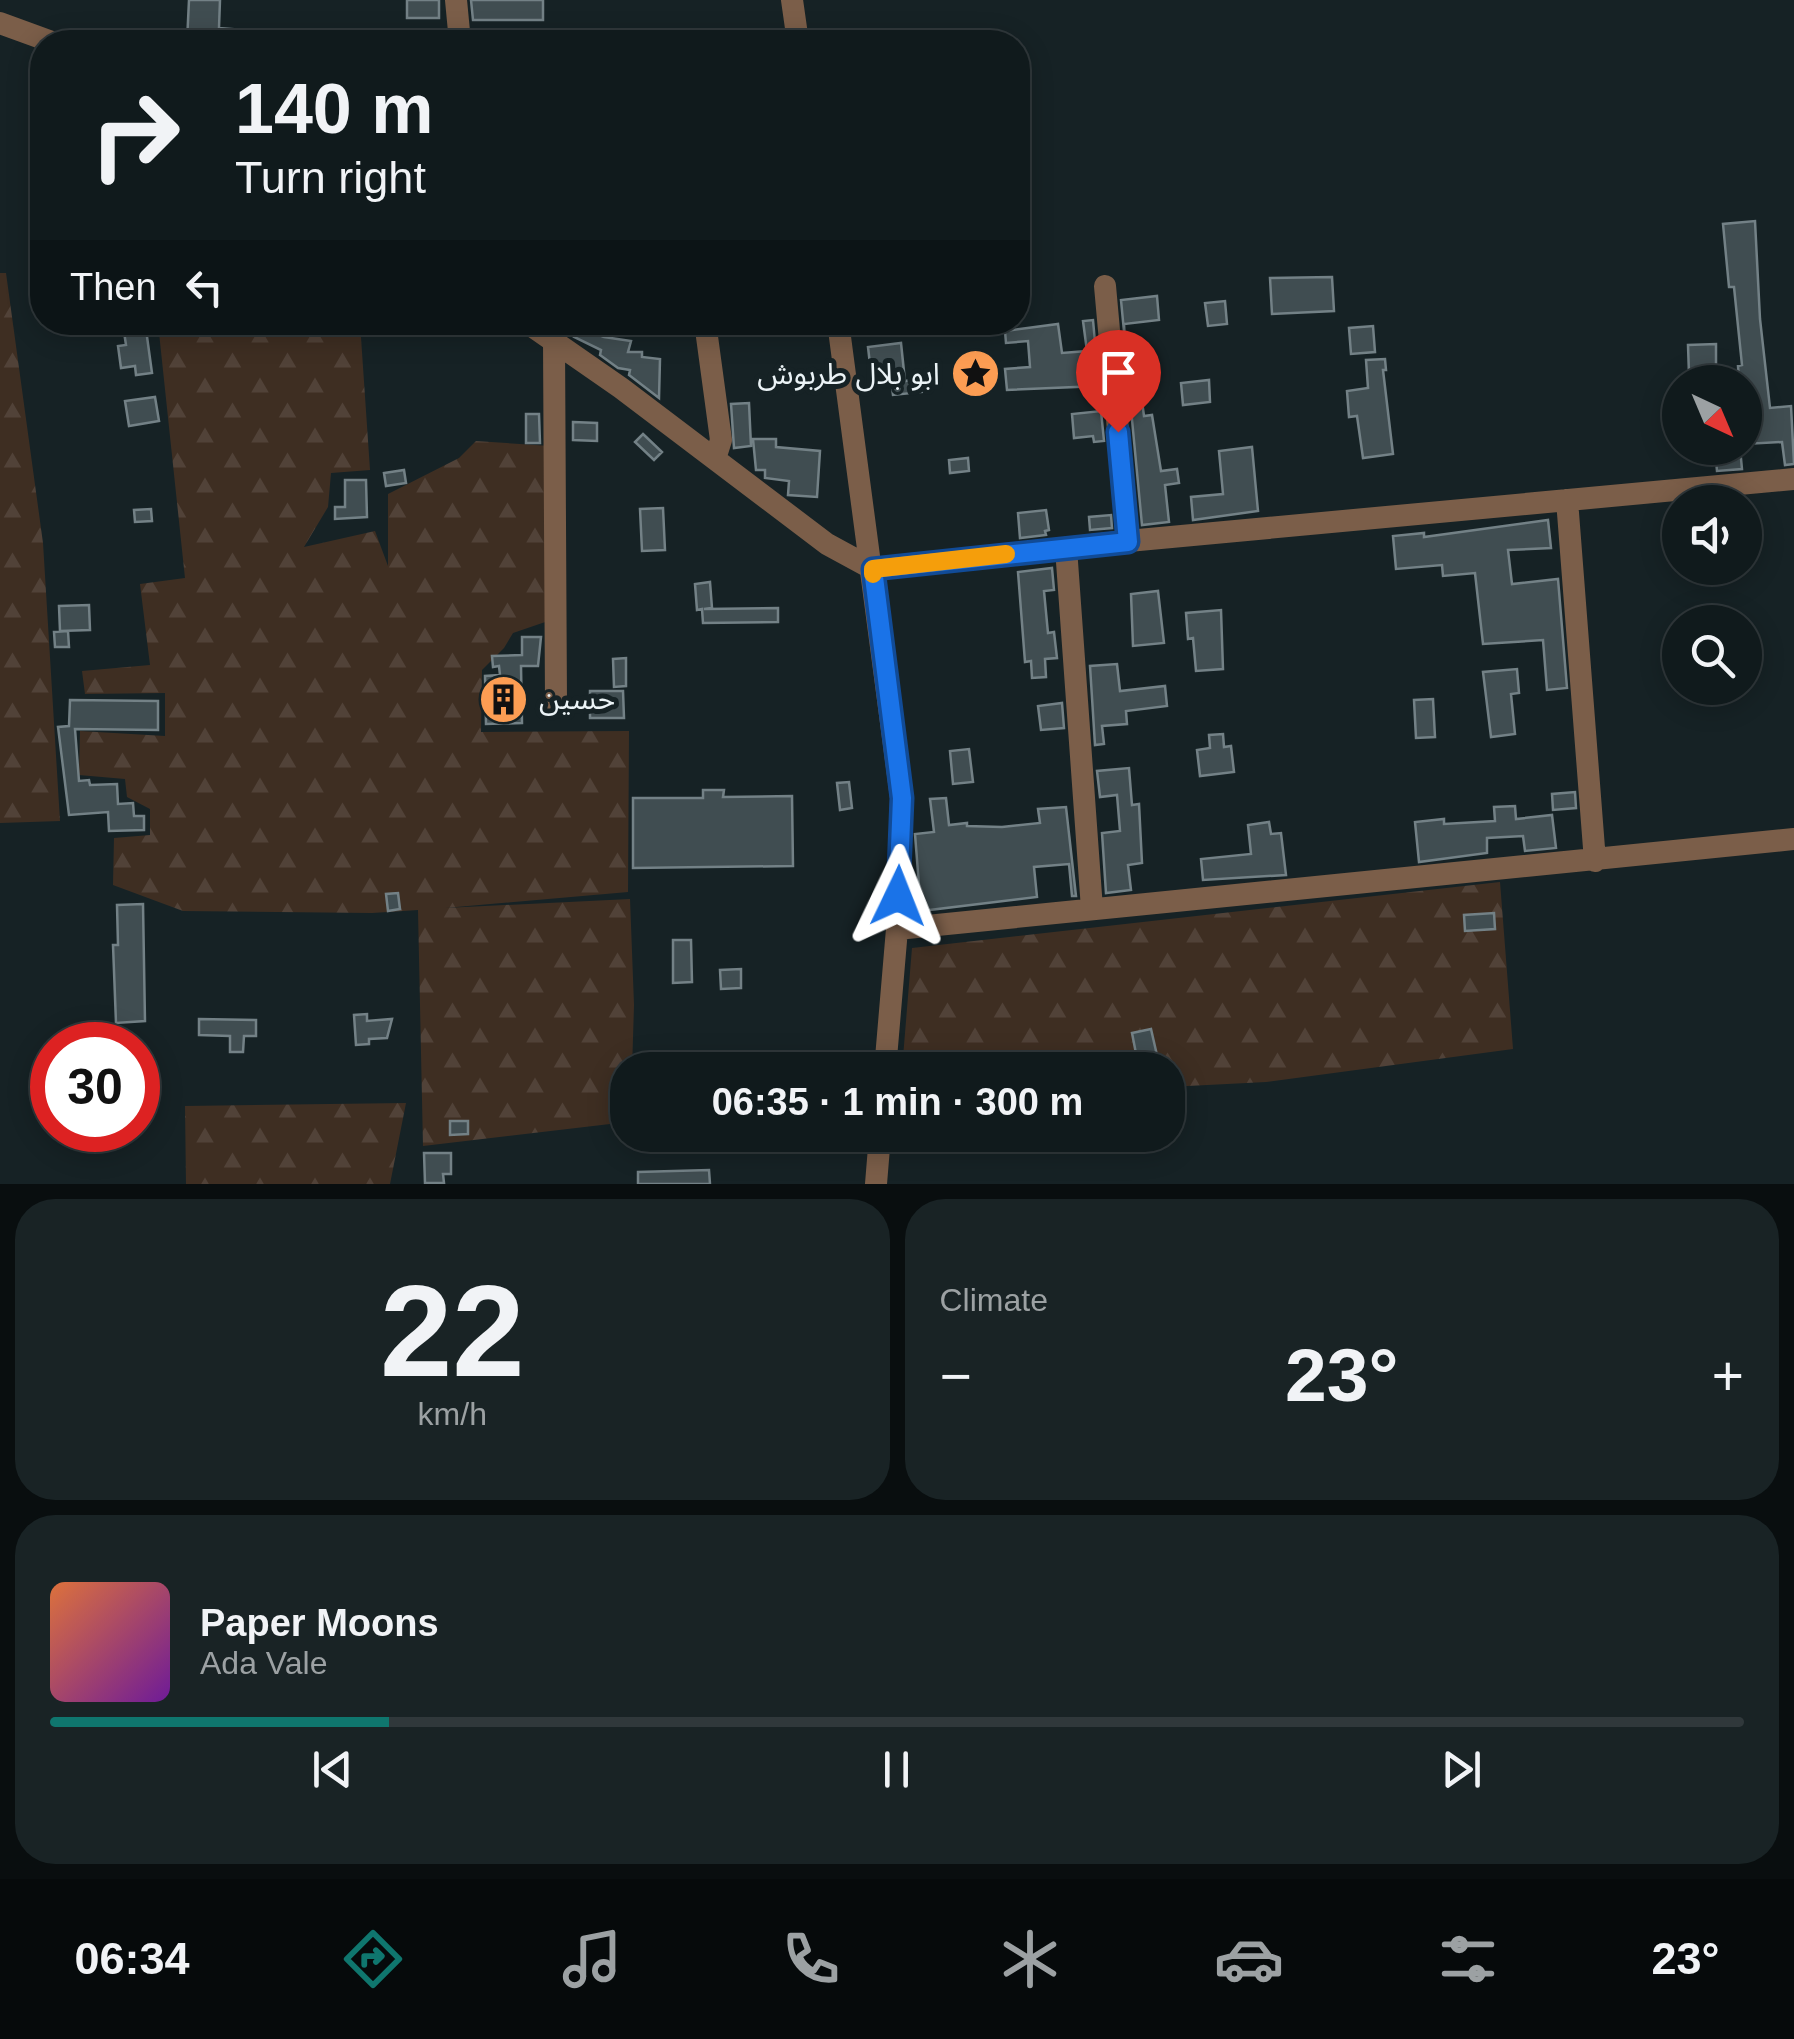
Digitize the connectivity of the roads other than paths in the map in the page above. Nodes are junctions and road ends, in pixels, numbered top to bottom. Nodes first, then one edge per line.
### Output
1 (456, 0) edge
2 (792, 0) edge
3 (0, 23) edge
4 (459, 30) edge
5 (796, 30) edge
6 (30, 34) edge
7 (1105, 286) dead end
8 (544, 335) edge
9 (708, 335) edge
10 (840, 335) edge
11 (554, 342) junction
12 (715, 458) junction
13 (1794, 479) edge
14 (1567, 500) junction
15 (1128, 542) junction
16 (1066, 548) junction
17 (873, 569) junction
18 (556, 702) dead end
19 (1794, 839) edge
20 (1594, 861) junction
21 (1092, 909) junction
22 (897, 929) junction
23 (887, 1052) edge
24 (879, 1152) edge
25 (876, 1184) edge

1 - 4 street
2 - 5 street
3 - 6 street
7 - 15 street
8 - 11 street
9 - 12 street
10 - 17 street
11 - 12 street
11 - 18 street
12 - 17 street
13 - 14 street
14 - 15 street
14 - 20 street
15 - 16 street
16 - 17 street
16 - 21 street
17 - 22 street
19 - 20 street
20 - 21 street
21 - 22 street
22 - 23 street
24 - 25 street

